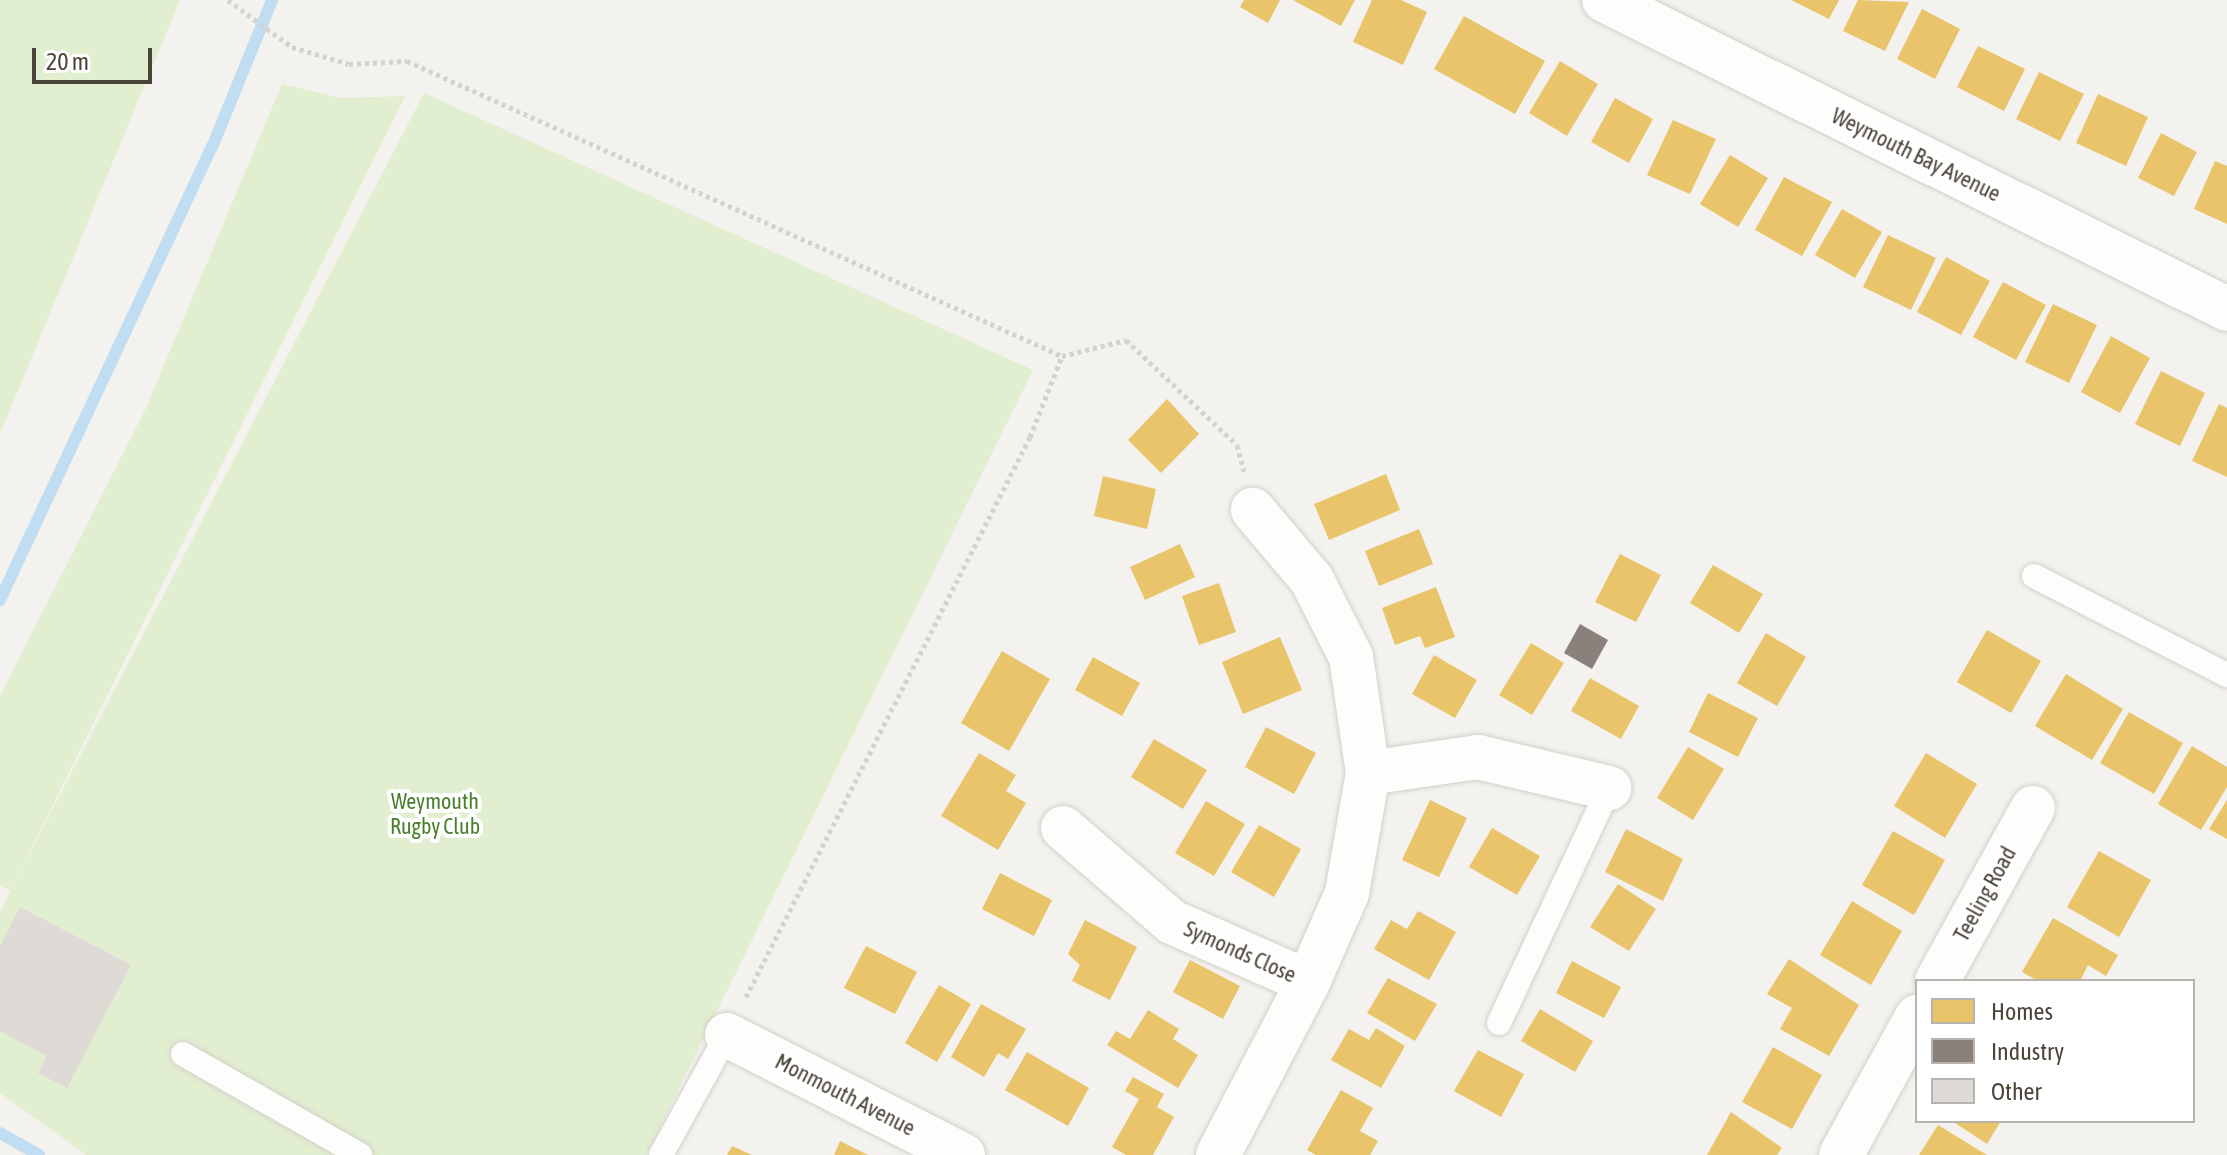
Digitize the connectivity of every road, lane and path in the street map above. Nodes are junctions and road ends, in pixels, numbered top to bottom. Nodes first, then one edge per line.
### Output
1 (228, 0) edge
2 (1604, 0) edge
3 (2227, 309) edge
4 (1062, 356) junction
5 (1253, 510) joint
6 (2034, 576) dead end
7 (2227, 675) edge
8 (1368, 773) junction
9 (1609, 788) joint
10 (2033, 808) dead end
11 (1063, 828) dead end
12 (1938, 979) edge
13 (1308, 982) junction
14 (1915, 1021) edge
15 (1499, 1023) dead end
16 (727, 1035) junction
17 (183, 1054) dead end
18 (360, 1155) edge
19 (661, 1155) edge
20 (963, 1155) edge
21 (1218, 1155) edge
22 (1841, 1155) edge

1 - 4 path
2 - 3 street, Weymouth Bay Avenue
4 - 5 path
4 - 16 path
5 - 8 street, Symonds Close
6 - 7 lane
8 - 9 street
8 - 13 street, Symonds Close
9 - 15 lane
10 - 12 street, Teeling Road
11 - 13 street, Symonds Close
13 - 21 street, Symonds Close
14 - 22 street
16 - 19 lane
16 - 20 street, Monmouth Avenue
17 - 18 lane

